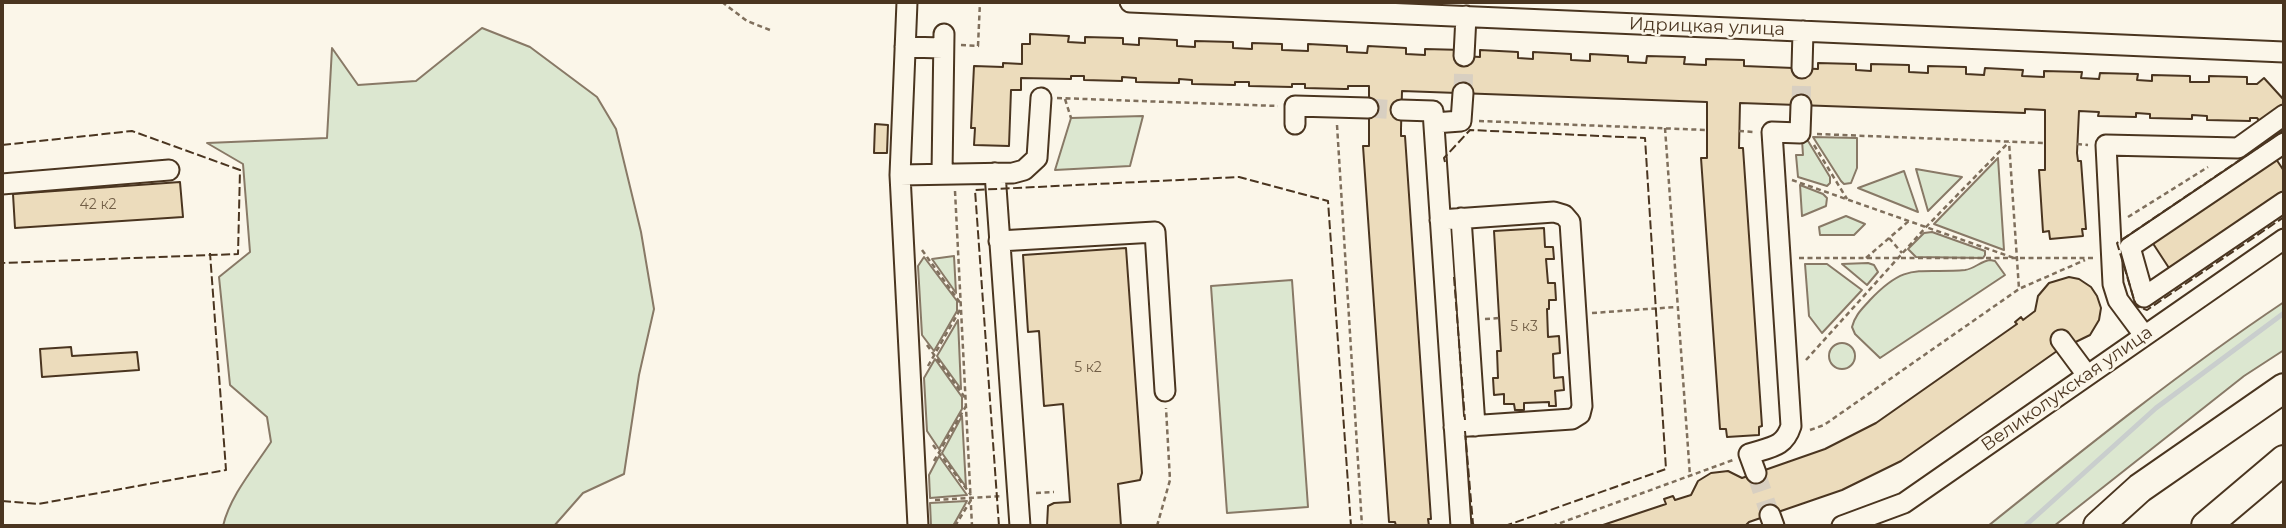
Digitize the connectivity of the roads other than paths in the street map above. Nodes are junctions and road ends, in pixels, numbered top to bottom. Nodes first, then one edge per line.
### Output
1 (907, 2) edge
2 (1130, 2) edge
3 (1412, 8) edge
4 (1466, 16) junction
5 (1803, 31) junction
6 (905, 47) junction
7 (2284, 52) edge
8 (1464, 56) tunnel mouth
9 (1802, 68) tunnel mouth
10 (1463, 93) tunnel mouth
11 (1041, 98) road end
12 (1801, 105) tunnel mouth
13 (1368, 108) tunnel mouth
14 (1401, 110) tunnel mouth
15 (1295, 115) road end
16 (2284, 115) edge
17 (1434, 123) junction
18 (2284, 143) edge
19 (169, 170) dead end
20 (995, 173) junction
21 (900, 175) junction
22 (948, 178) junction
23 (2, 184) edge
24 (2284, 202) edge
25 (1461, 218) junction
26 (1440, 220) junction
27 (2284, 239) edge
28 (999, 242) junction
29 (2144, 335) junction
30 (2061, 340) dead end
31 (2087, 375) junction
32 (2284, 388) edge
33 (1165, 391) road end
34 (1475, 426) junction
35 (1454, 427) junction
36 (2284, 460) edge
37 (1752, 464) road end
38 (2140, 488) junction
39 (918, 526) edge
40 (1020, 526) edge
41 (1461, 526) edge
42 (1842, 526) edge
43 (2080, 526) edge
44 (2098, 526) edge
45 (2206, 526) edge

1 - 6 street
2 - 3 street, Идрицкая улица
3 - 4 street, Идрицкая улица
4 - 5 street, Идрицкая улица
4 - 8 street
5 - 7 street, Идрицкая улица
5 - 9 street
6 - 21 street
6 - 22 street
10 - 17 street
11 - 20 street
12 - 37 street
13 - 15 street
14 - 17 street
16 - 29 street
17 - 26 street
18 - 24 street
19 - 23 street
20 - 22 street
20 - 28 street
21 - 22 street
21 - 39 street
25 - 26 street
25 - 34 street
25 - 34 street
26 - 35 street
27 - 29 street, Великолукская улица
28 - 33 street
28 - 40 street
29 - 31 street, Великолукская улица
30 - 31 street
31 - 42 street, Великолукская улица
32 - 38 highway
34 - 35 street
35 - 41 street
36 - 45 highway
38 - 43 highway
38 - 44 highway

